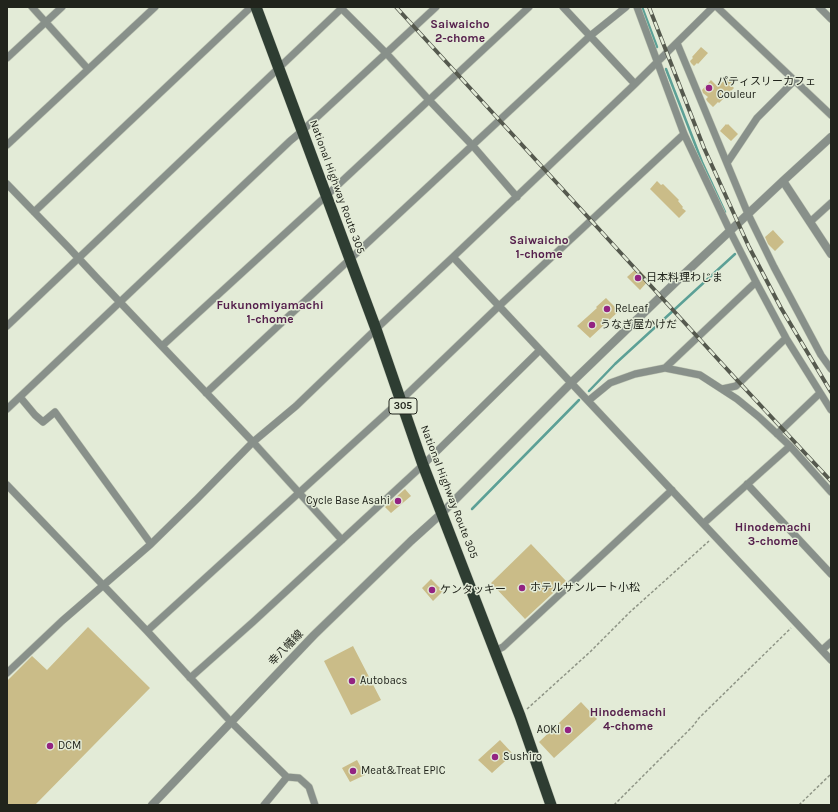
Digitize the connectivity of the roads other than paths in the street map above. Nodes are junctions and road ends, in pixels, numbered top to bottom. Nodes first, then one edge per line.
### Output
1 (32, 7) edge
2 (62, 7) edge
3 (155, 7) edge
4 (251, 7) edge
5 (256, 7) edge
6 (436, 7) edge
7 (529, 7) edge
8 (563, 7) edge
9 (626, 7) edge
10 (637, 7) edge
11 (713, 7) edge
12 (717, 7) edge
13 (819, 7) edge
14 (342, 8) edge
15 (831, 19) edge
16 (46, 22) junction
17 (590, 36) junction
18 (677, 43) junction
19 (386, 53) junction
20 (7, 58) edge
21 (658, 62) junction
22 (279, 68) junction
23 (88, 69) junction
24 (795, 80) junction
25 (636, 84) junction
26 (429, 100) junction
27 (831, 115) edge
28 (302, 131) junction
29 (684, 134) junction
30 (831, 137) edge
31 (7, 145) edge
32 (473, 146) junction
33 (727, 163) junction
34 (783, 181) junction
35 (7, 184) edge
36 (326, 196) junction
37 (517, 196) junction
38 (831, 203) edge
39 (34, 212) junction
40 (748, 214) junction
41 (810, 222) junction
42 (730, 231) junction
43 (831, 254) edge
44 (453, 258) junction
45 (79, 259) junction
46 (350, 260) junction
47 (756, 282) junction
48 (120, 303) junction
49 (499, 306) junction
50 (7, 326) edge
51 (376, 329) junction
52 (786, 338) junction
53 (162, 346) junction
54 (540, 350) junction
55 (664, 368) junction
56 (831, 369) edge
57 (571, 383) junction
58 (722, 389) junction
59 (206, 393) junction
60 (820, 393) junction
61 (20, 397) junction
62 (401, 400) junction
63 (588, 401) junction
64 (7, 409) edge
65 (831, 410) edge
66 (777, 434) junction
67 (253, 442) junction
68 (790, 446) junction
69 (423, 465) junction
70 (747, 484) junction
71 (8, 490) edge
72 (672, 490) junction
73 (300, 492) junction
74 (831, 492) edge
75 (442, 513) junction
76 (704, 523) junction
77 (342, 540) junction
78 (151, 544) junction
79 (831, 574) edge
80 (103, 586) junction
81 (147, 631) junction
82 (831, 642) edge
83 (822, 650) junction
84 (495, 651) junction
85 (831, 660) edge
86 (7, 673) edge
87 (190, 678) junction
88 (231, 722) junction
89 (287, 777) junction
90 (152, 805) edge
91 (264, 805) edge
92 (315, 805) edge
93 (551, 805) edge

1 - 16 street
2 - 16 street
3 - 23 street
4 - 39 street
5 - 22 highway, National Highway Route 305 / 305
6 - 19 street
7 - 26 street
8 - 17 street
9 - 17 street
10 - 21 street
11 - 18 street
12 - 24 street
13 - 15 street
14 - 19 street
14 - 22 street
16 - 20 street
16 - 23 street
17 - 25 street
17 - 32 street
18 - 21 street
18 - 33 street
19 - 26 street
19 - 28 street
21 - 25 street
21 - 29 street
22 - 28 highway, National Highway Route 305 / 305
22 - 45 street
23 - 31 street
24 - 27 street
24 - 33 street
25 - 37 street
26 - 32 street
26 - 36 street
28 - 36 highway, National Highway Route 305 / 305
28 - 48 street
29 - 42 street
29 - 49 street
30 - 34 street, 幸八幡線
32 - 37 street
32 - 46 street
33 - 40 street
34 - 40 street, 幸八幡線
34 - 41 street
35 - 39 street
36 - 46 highway, National Highway Route 305 / 305
36 - 53 street
37 - 44 street
38 - 41 street
39 - 45 street
40 - 42 street, 幸八幡線
40 - 56 street
41 - 43 street
42 - 47 street
42 - 57 street, 幸八幡線
44 - 49 street
44 - 51 street
45 - 48 street
45 - 50 street
46 - 51 highway, National Highway Route 305 / 305
46 - 59 street
47 - 52 street
47 - 55 street
48 - 53 street
48 - 61 street
49 - 54 street
49 - 62 street
51 - 62 highway, National Highway Route 305 / 305
51 - 67 street
52 - 58 street
52 - 60 street
53 - 59 street
54 - 57 street
54 - 69 street
55 - 58 street
55 - 63 street
57 - 63 street
57 - 75 street, 幸八幡線
58 - 66 street
59 - 67 street
60 - 65 street
60 - 66 street
61 - 64 street
61 - 78 street
62 - 69 highway, National Highway Route 305 / 305
62 - 73 street
63 - 72 street
66 - 68 street
67 - 73 street
67 - 78 street
68 - 70 street
68 - 74 street
69 - 75 highway, National Highway Route 305 / 305
69 - 77 street
70 - 76 street
70 - 79 street
71 - 80 street
72 - 76 street
72 - 84 street
73 - 77 street
73 - 81 street
75 - 84 highway, National Highway Route 305 / 305
75 - 88 street, 幸八幡線
76 - 83 street
77 - 87 street
78 - 80 street
80 - 81 street
80 - 86 street
81 - 87 street
82 - 83 street
83 - 85 street
84 - 93 highway, National Highway Route 305 / 305
87 - 88 street
88 - 89 street
88 - 90 street, 幸八幡線
89 - 91 street
89 - 92 street

